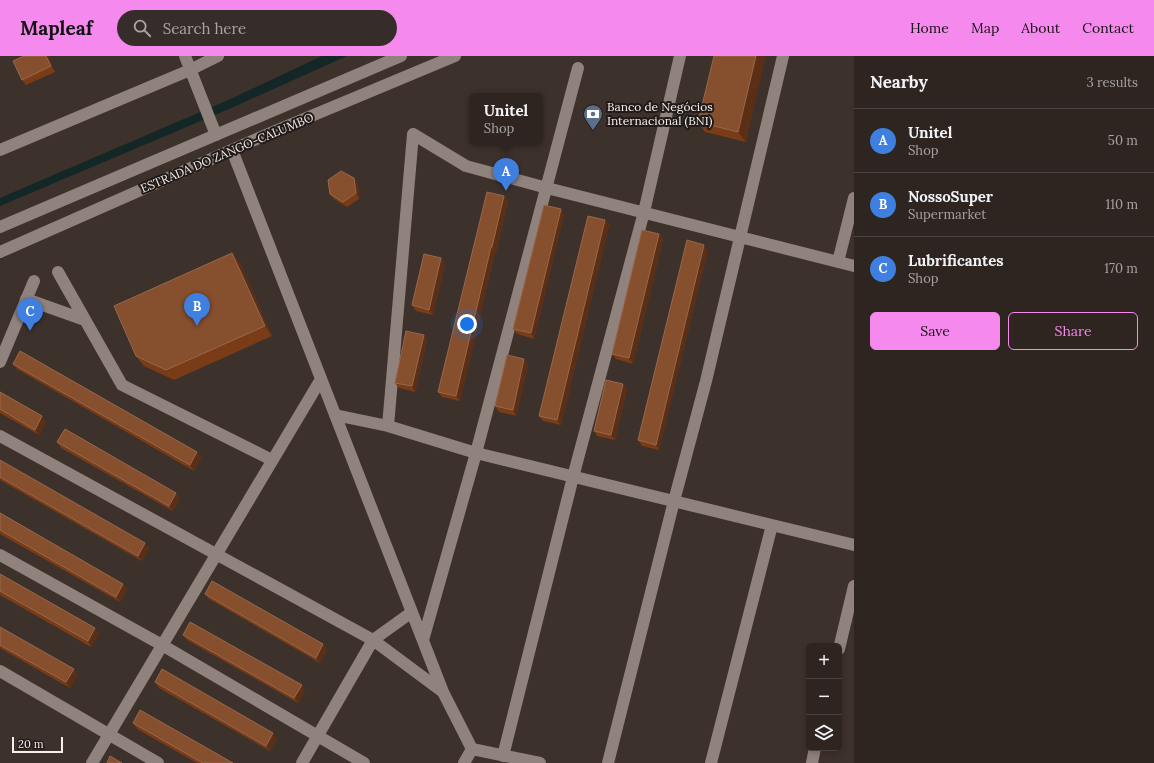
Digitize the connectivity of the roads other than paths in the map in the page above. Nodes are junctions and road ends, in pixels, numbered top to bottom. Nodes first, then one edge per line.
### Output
1 (185, 56) edge
2 (218, 56) edge
3 (401, 56) edge
4 (455, 56) edge
5 (680, 56) edge
6 (783, 56) edge
7 (578, 68) dead end
8 (190, 70) junction
9 (216, 135) junction
10 (0, 150) edge
11 (232, 150) junction
12 (547, 188) junction
13 (854, 198) edge
14 (644, 212) junction
15 (0, 227) edge
16 (739, 236) junction
17 (0, 252) edge
18 (838, 262) junction
19 (854, 266) edge
20 (58, 272) dead end
21 (34, 281) dead end
22 (26, 299) junction
23 (85, 320) junction
24 (0, 362) edge
25 (321, 380) junction
26 (335, 415) junction
27 (388, 426) junction
28 (0, 436) edge
29 (476, 453) junction
30 (272, 460) junction
31 (573, 477) junction
32 (674, 501) junction
33 (772, 525) junction
34 (854, 545) edge
35 (0, 555) edge
36 (216, 555) junction
37 (854, 586) edge
38 (412, 612) junction
39 (372, 640) junction
40 (422, 640) junction
41 (840, 643) edge
42 (162, 645) junction
43 (0, 671) edge
44 (443, 692) junction
45 (110, 734) junction
46 (317, 735) junction
47 (472, 749) junction
48 (814, 751) edge
49 (503, 756) junction
50 (92, 763) edge
51 (158, 763) edge
52 (302, 763) edge
53 (364, 763) edge
54 (464, 763) edge
55 (540, 763) edge
56 (608, 763) edge
57 (712, 763) edge
58 (812, 763) edge

1 - 8 street
2 - 8 street
3 - 9 street, ESTRADA DO ZANGO-CALUMBO
4 - 11 street, ESTRADA DO ZANGO-CALUMBO
5 - 14 street
6 - 16 street
7 - 12 street
8 - 9 street
8 - 10 street
9 - 15 street, ESTRADA DO ZANGO-CALUMBO
11 - 17 street, ESTRADA DO ZANGO-CALUMBO
11 - 25 street
12 - 14 street
12 - 27 street
12 - 29 street
13 - 18 street
14 - 16 street
14 - 31 street
16 - 18 street
16 - 32 street
18 - 19 street
20 - 23 street
21 - 22 street
22 - 23 street
22 - 24 street
23 - 30 street
25 - 26 street
25 - 30 street
26 - 27 street
26 - 38 street
27 - 29 street
28 - 36 street
29 - 31 street
29 - 40 street
30 - 36 street
31 - 32 street
31 - 49 street
32 - 33 street
32 - 56 street
33 - 34 street
33 - 57 street
35 - 42 street
36 - 39 street
36 - 42 street
37 - 41 street
38 - 39 street
38 - 40 street
39 - 44 street
39 - 46 street
40 - 44 street
42 - 45 street
42 - 46 street
43 - 45 street
44 - 47 street
45 - 50 street
45 - 51 street
46 - 52 street
46 - 53 street
47 - 49 street
47 - 54 street
48 - 58 street
49 - 55 street

